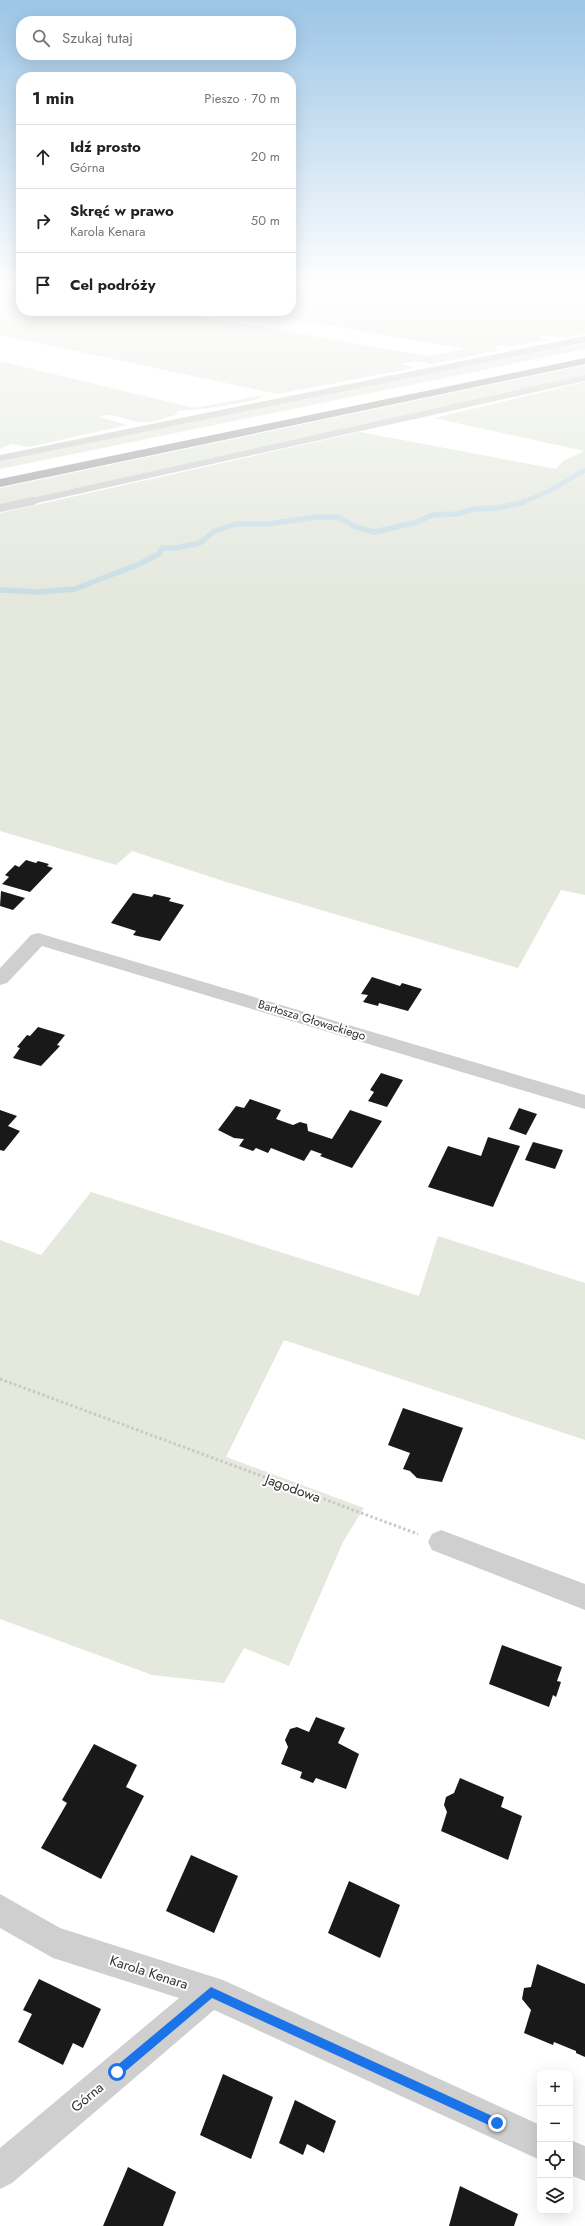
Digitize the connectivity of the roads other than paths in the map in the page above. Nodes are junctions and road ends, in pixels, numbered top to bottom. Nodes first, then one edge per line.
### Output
1 (350, 387) edge
2 (416, 387) edge
3 (461, 387) edge
4 (545, 387) edge
5 (0, 458) edge
6 (0, 473) edge
7 (0, 483) edge
8 (0, 508) edge
9 (0, 980) edge
10 (585, 1102) edge
11 (441, 1542) road end
12 (585, 1597) edge
13 (0, 1910) edge
14 (211, 1992) junction
15 (538, 2142) edge
16 (573, 2158) edge
17 (585, 2164) edge
18 (0, 2172) edge

1 - 5 lane
2 - 6 main road
3 - 7 main road
4 - 8 lane
9 - 10 street, Bartosza Głowackiego
11 - 12 street
13 - 14 street, Karola Kenara
14 - 15 street, Karola Kenara
14 - 18 street, Górna
16 - 17 street

